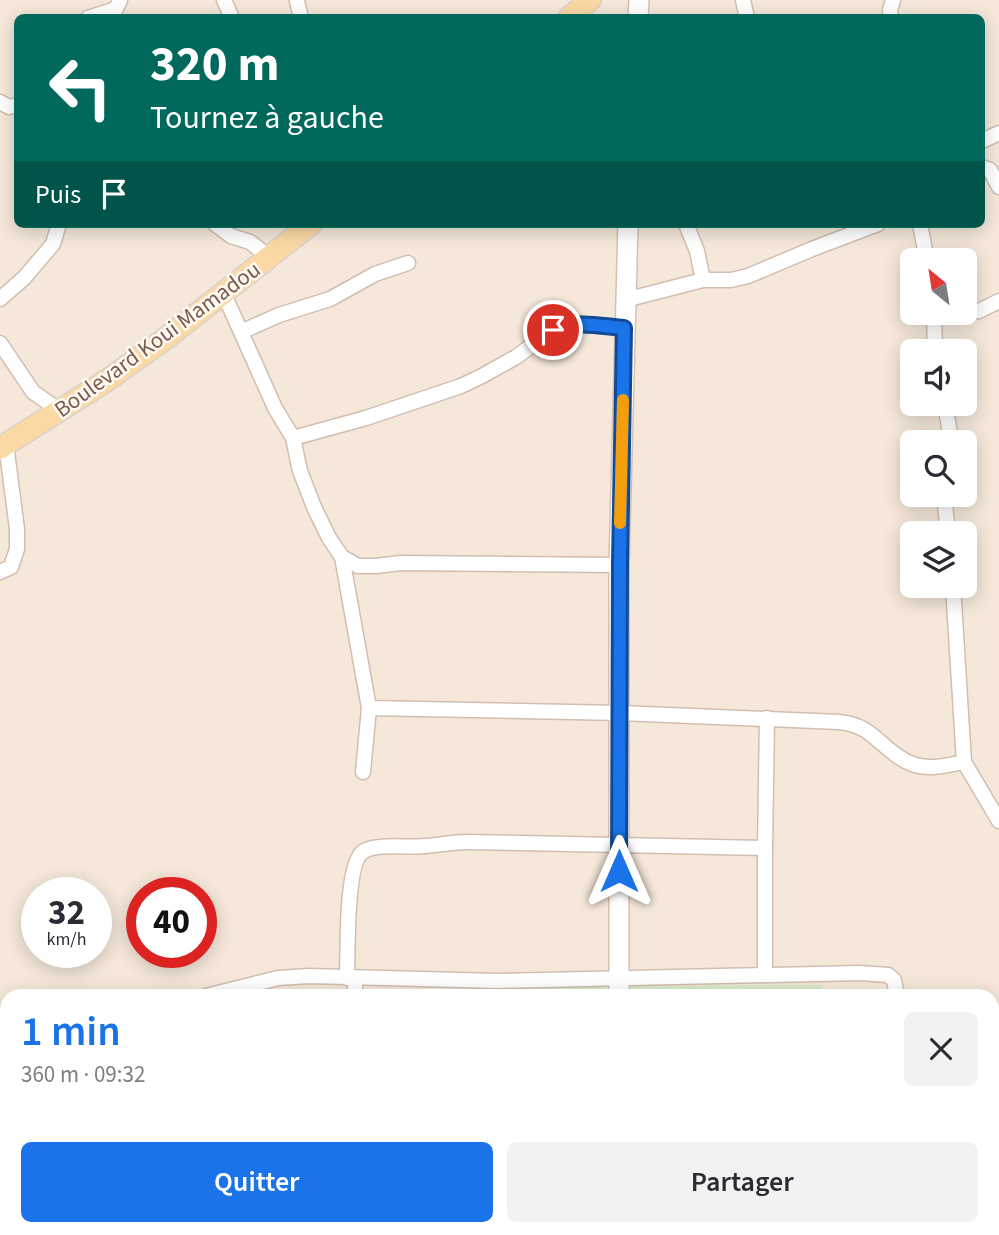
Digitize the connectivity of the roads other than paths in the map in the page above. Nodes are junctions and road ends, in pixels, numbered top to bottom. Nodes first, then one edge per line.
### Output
1 (120, 0) edge
2 (590, 0) edge
3 (100, 14) edge
4 (574, 14) edge
5 (985, 168) edge
6 (999, 187) edge
7 (59, 228) edge
8 (220, 228) edge
9 (306, 228) edge
10 (628, 228) edge
11 (688, 228) edge
12 (867, 228) edge
13 (921, 228) edge
14 (925, 248) edge
15 (269, 257) junction
16 (408, 263) dead end
17 (704, 280) junction
18 (223, 292) junction
19 (0, 299) edge
20 (625, 300) junction
21 (999, 301) edge
22 (977, 311) edge
23 (624, 328) junction
24 (242, 332) junction
25 (0, 343) edge
26 (60, 411) junction
27 (293, 438) junction
28 (3, 446) edge
29 (342, 557) junction
30 (620, 565) junction
31 (0, 572) edge
32 (954, 598) edge
33 (369, 708) junction
34 (620, 713) junction
35 (767, 718) junction
36 (964, 762) junction
37 (363, 772) dead end
38 (999, 821) edge
39 (619, 844) junction
40 (765, 848) junction
41 (765, 974) junction
42 (351, 978) junction
43 (497, 981) junction
44 (619, 987) edge
45 (234, 989) edge
46 (353, 989) edge
47 (497, 989) edge
48 (896, 989) edge

1 - 3 street
2 - 4 main road
5 - 6 street
7 - 19 street
8 - 15 street
9 - 15 main road, Boulevard Koui Mamadou
10 - 20 street
11 - 17 street
12 - 17 street
13 - 14 street
15 - 18 main road, Boulevard Koui Mamadou
16 - 24 street
17 - 20 street
18 - 24 street
18 - 26 main road, Boulevard Koui Mamadou
20 - 23 street
21 - 22 street
23 - 27 street
23 - 30 street
24 - 27 street
25 - 26 street
26 - 28 main road, Boulevard Koui Mamadou
27 - 29 street
28 - 31 street
29 - 30 street
29 - 33 street
30 - 34 street
32 - 36 street
33 - 34 street
33 - 37 street
34 - 35 street
34 - 39 street
35 - 36 street
35 - 40 street
36 - 38 street
39 - 40 street
39 - 42 street
39 - 44 street
40 - 41 street
41 - 44 street
41 - 48 street
42 - 43 street
42 - 45 street
42 - 46 street
43 - 44 street
43 - 47 street

